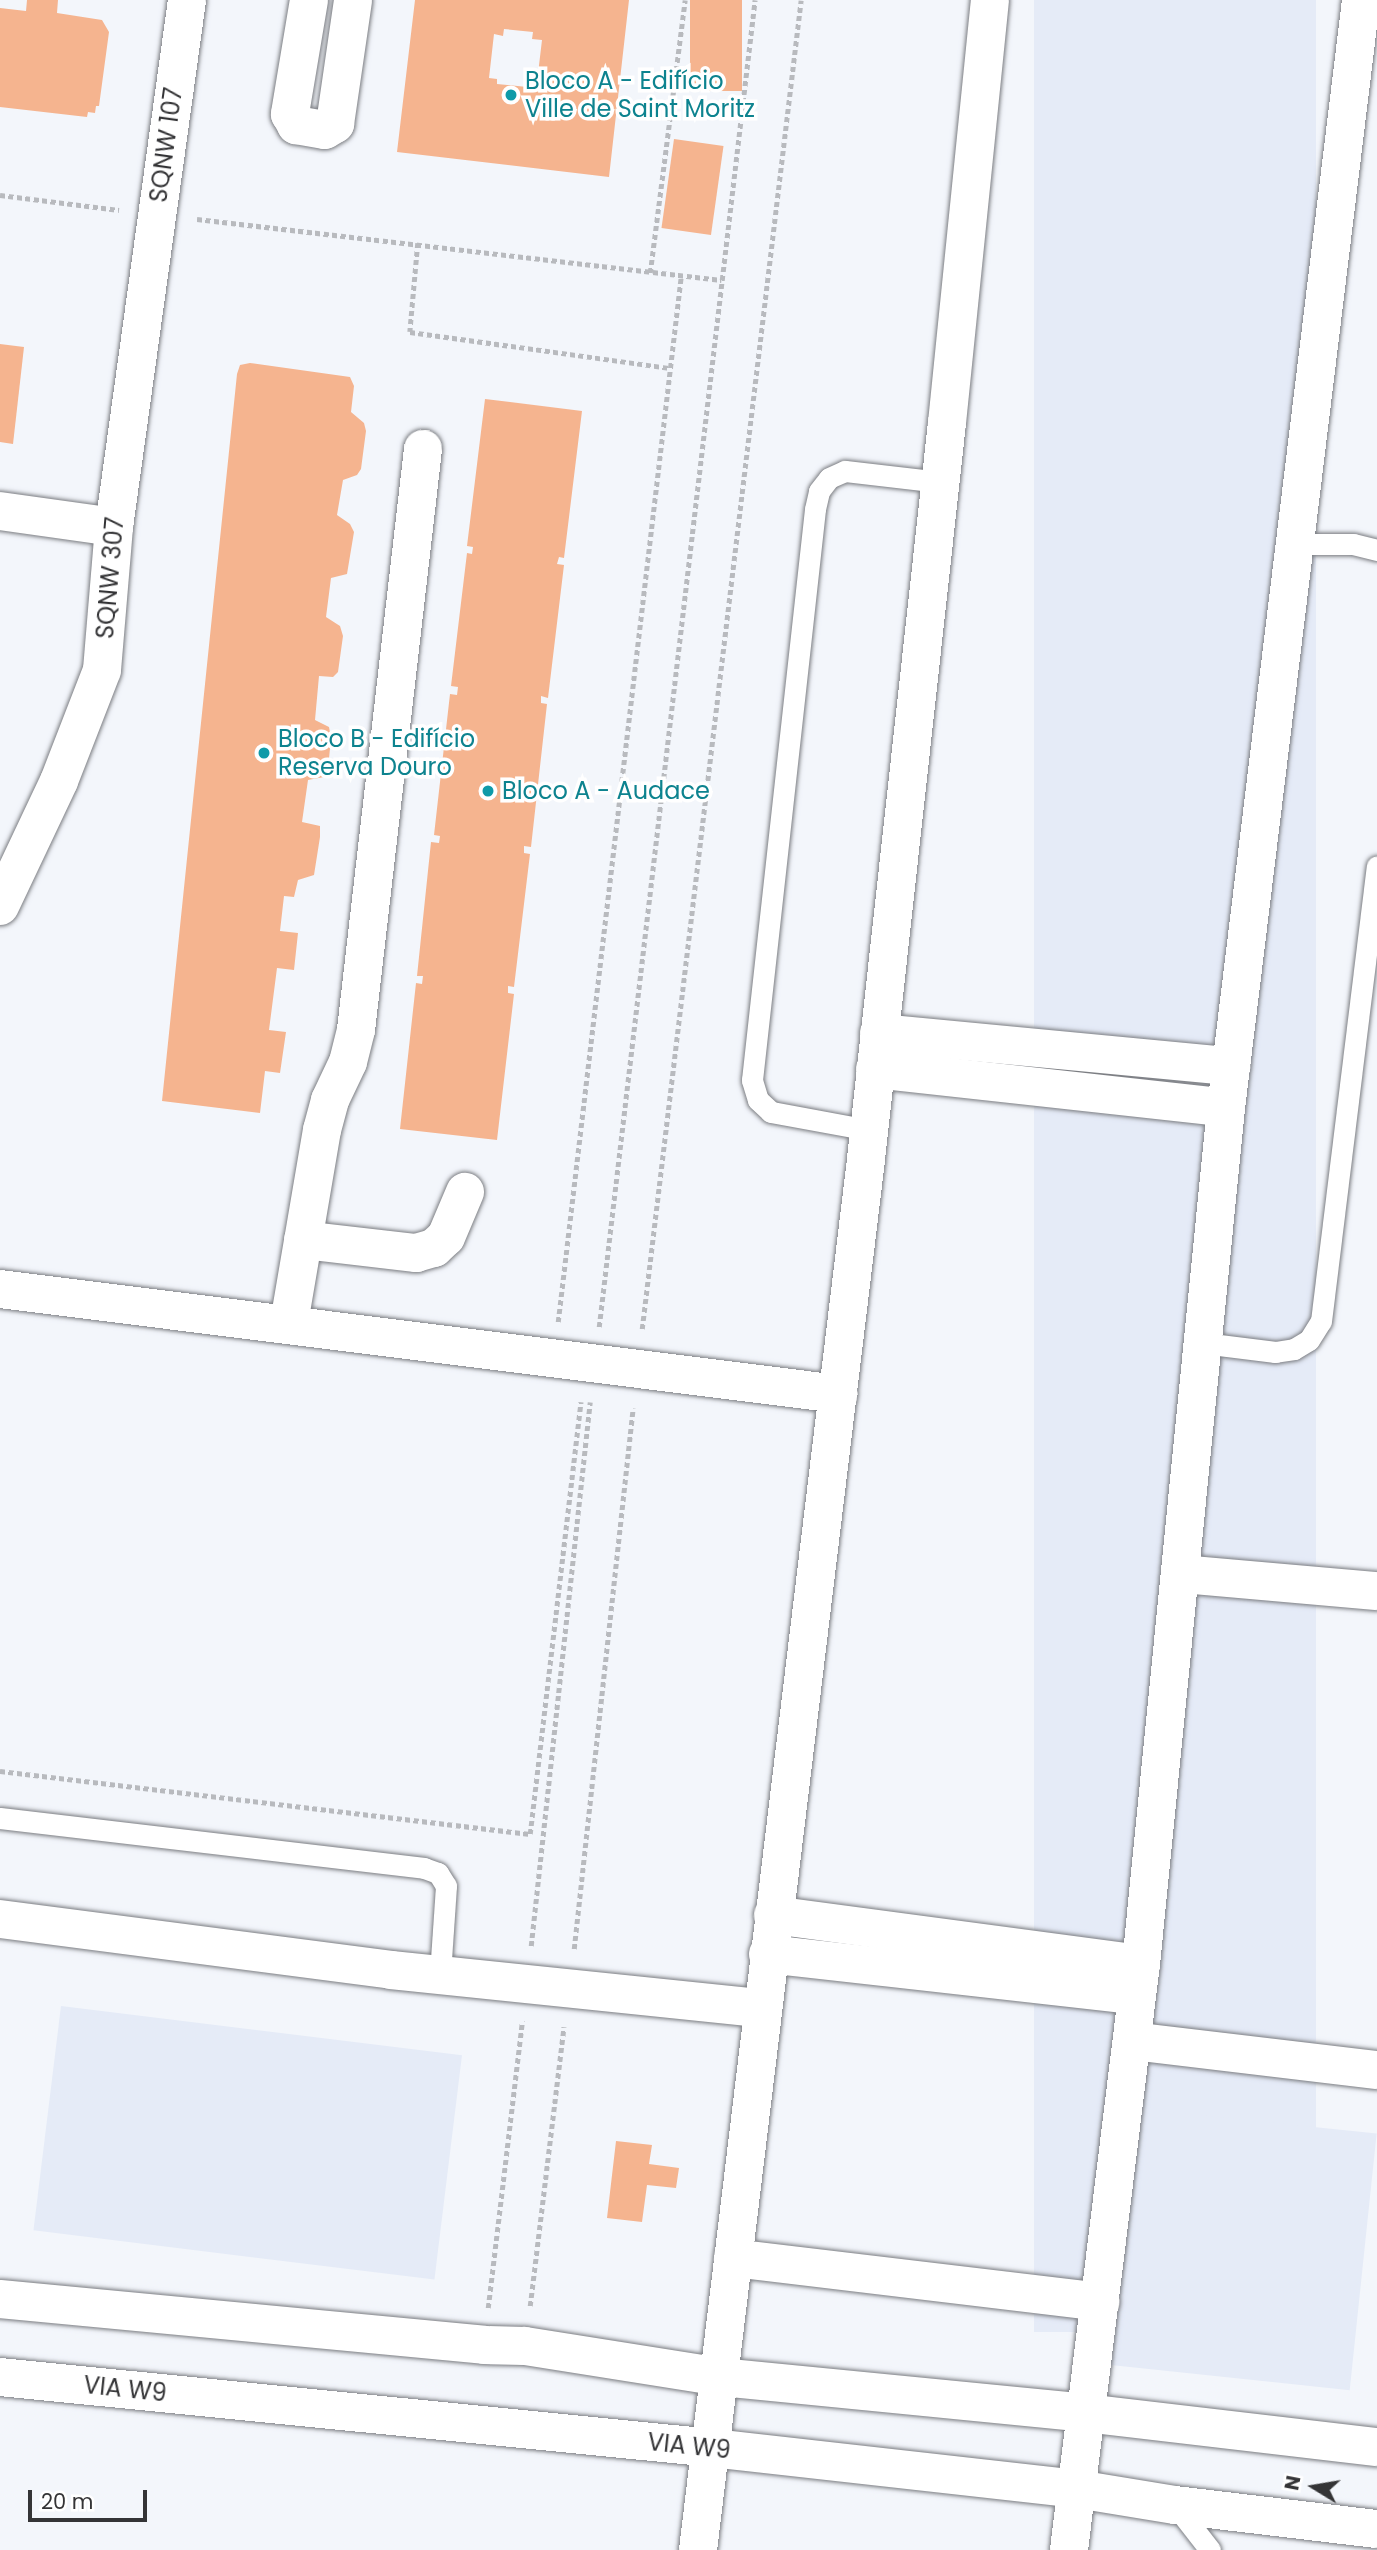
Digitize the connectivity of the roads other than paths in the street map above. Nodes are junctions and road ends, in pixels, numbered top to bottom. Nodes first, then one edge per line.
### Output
1 (187, 0) edge
2 (309, 0) edge
3 (353, 0) edge
4 (990, 0) edge
5 (1366, 10) edge
6 (145, 291) joint
7 (424, 449) dead end
8 (940, 482) junction
9 (0, 511) edge
10 (114, 527) junction
11 (1293, 544) junction
12 (1377, 550) edge
13 (13, 845) edge
14 (1377, 866) edge
15 (0, 906) edge
16 (877, 1051) junction
17 (1231, 1066) junction
18 (1226, 1108) junction
19 (869, 1130) junction
20 (465, 1192) dead end
21 (303, 1240) junction
22 (0, 1289) edge
23 (289, 1323) junction
24 (1203, 1343) junction
25 (838, 1394) junction
26 (1182, 1574) junction
27 (1377, 1591) edge
28 (0, 1818) edge
29 (773, 1915) junction
30 (0, 1919) edge
31 (768, 1954) junction
32 (440, 1975) junction
33 (1138, 1979) junction
34 (761, 2008) junction
35 (1132, 2040) junction
36 (1377, 2070) edge
37 (733, 2258) junction
38 (0, 2299) edge
39 (1100, 2302) junction
40 (0, 2376) edge
41 (719, 2377) junction
42 (1086, 2413) junction
43 (1377, 2447) edge
44 (712, 2448) junction
45 (1077, 2489) junction
46 (1175, 2505) junction
47 (1377, 2529) edge
48 (698, 2550) edge
49 (1069, 2550) edge
50 (1210, 2550) edge

1 - 6 street, SQNW 107
2 - 3 street
4 - 8 street
5 - 11 street
6 - 10 street, SQNW 307
7 - 21 street
8 - 16 street
8 - 19 lane
9 - 10 street
10 - 13 street, SQNW 307
11 - 12 lane
11 - 17 street
13 - 15 street, SQNW 307
14 - 24 lane
16 - 17 street
16 - 18 street
16 - 19 street
17 - 18 street
18 - 24 street
19 - 25 street
20 - 21 street
21 - 23 street
22 - 23 street
23 - 25 street
24 - 26 street
25 - 29 street
26 - 27 street
26 - 33 street
28 - 32 lane
29 - 31 street
29 - 33 street
30 - 32 street
31 - 33 street
31 - 34 street
32 - 34 street
33 - 35 street
34 - 37 street
35 - 36 street
35 - 39 street
37 - 39 street
37 - 41 street
38 - 41 street
39 - 42 street
40 - 44 street, VIA W9
41 - 42 street
41 - 44 street
42 - 43 street
42 - 45 street
44 - 45 street, VIA W9
44 - 48 street
45 - 46 street, VIA W9
45 - 49 street
46 - 47 street, VIA W9
46 - 50 lane

